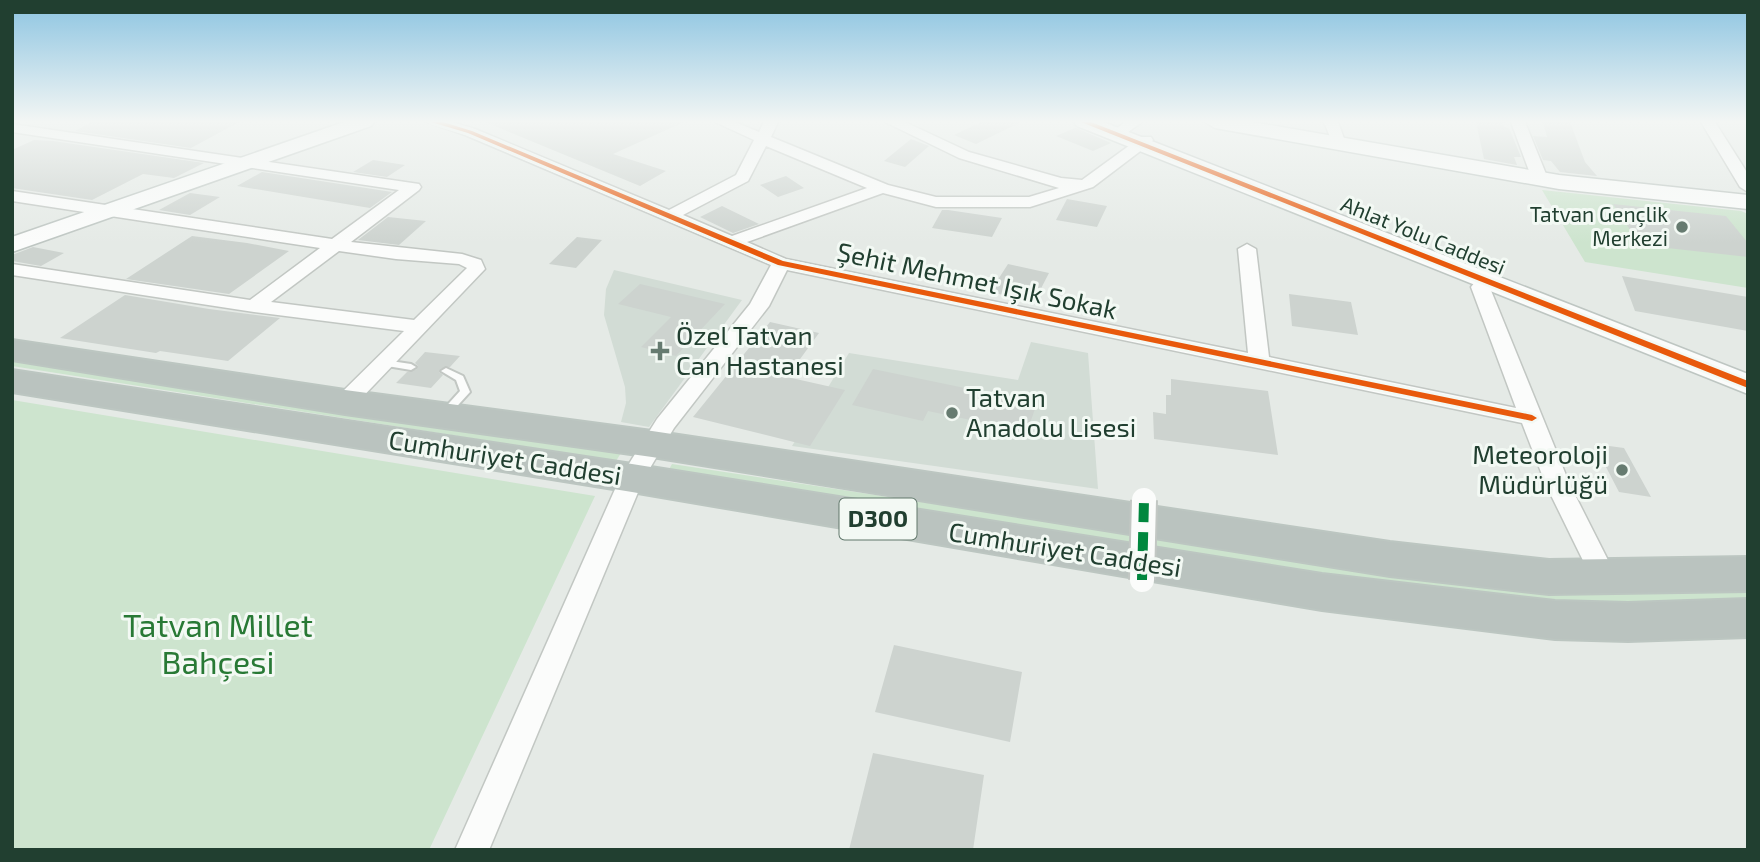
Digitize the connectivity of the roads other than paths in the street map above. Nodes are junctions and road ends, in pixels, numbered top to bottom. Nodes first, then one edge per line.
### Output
1 (255, 162) edge
2 (256, 162) edge
3 (542, 162) edge
4 (750, 162) edge
5 (818, 162) edge
6 (989, 162) edge
7 (1103, 162) edge
8 (1201, 162) edge
9 (1444, 162) edge
10 (1534, 162) edge
11 (1733, 162) edge
12 (1540, 179) junction
13 (1087, 184) junction
14 (1748, 187) edge
15 (882, 188) junction
16 (12, 196) edge
17 (1748, 202) edge
18 (109, 211) junction
19 (669, 216) junction
20 (732, 242) junction
21 (12, 245) edge
22 (334, 245) junction
23 (1247, 249) dead end
24 (781, 263) junction
25 (12, 269) edge
26 (1488, 278) junction
27 (254, 306) junction
28 (419, 327) junction
29 (12, 350) edge
30 (384, 363) junction
31 (1259, 363) junction
32 (411, 367) dead end
33 (446, 371) dead end
34 (1748, 375) edge
35 (12, 381) edge
36 (1748, 384) edge
37 (345, 402) junction
38 (443, 415) junction
39 (1532, 418) junction
40 (642, 461) junction
41 (1144, 500) dead end
42 (1748, 574) edge
43 (1604, 578) junction
44 (1142, 580) dead end
45 (1748, 618) edge
46 (472, 850) edge

1 - 18 street
2 - 22 street
3 - 19 street, Şehit Mehmet Işık Sokak
4 - 19 street
5 - 15 street
6 - 13 street
7 - 13 street
8 - 26 street, Ahlat Yolu Caddesi
9 - 12 street
10 - 12 street
11 - 14 street
12 - 17 street
13 - 15 street
15 - 20 street
16 - 18 street
18 - 21 street
18 - 22 street
19 - 20 street, Şehit Mehmet Işık Sokak
20 - 24 street, Şehit Mehmet Işık Sokak
22 - 27 street
22 - 28 street
23 - 31 street
24 - 31 street, Şehit Mehmet Işık Sokak
24 - 40 street
25 - 27 street
26 - 34 street, Ahlat Yolu Caddesi
26 - 36 street, Ahlat Yolu Caddesi
26 - 39 street
27 - 28 street
28 - 30 street
29 - 37 highway, Cumhuriyet Caddesi / D300
30 - 32 lane
30 - 37 street
31 - 39 street, Şehit Mehmet Işık Sokak
33 - 38 lane
35 - 40 highway, Cumhuriyet Caddesi / D300
37 - 38 highway, Cumhuriyet Caddesi / D300
38 - 40 highway, Cumhuriyet Caddesi / D300
39 - 43 street
40 - 43 highway, Cumhuriyet Caddesi / D300
40 - 45 highway, Cumhuriyet Caddesi / D300
40 - 46 street
41 - 44 street, bridge
42 - 43 highway, Cumhuriyet Caddesi / D300

